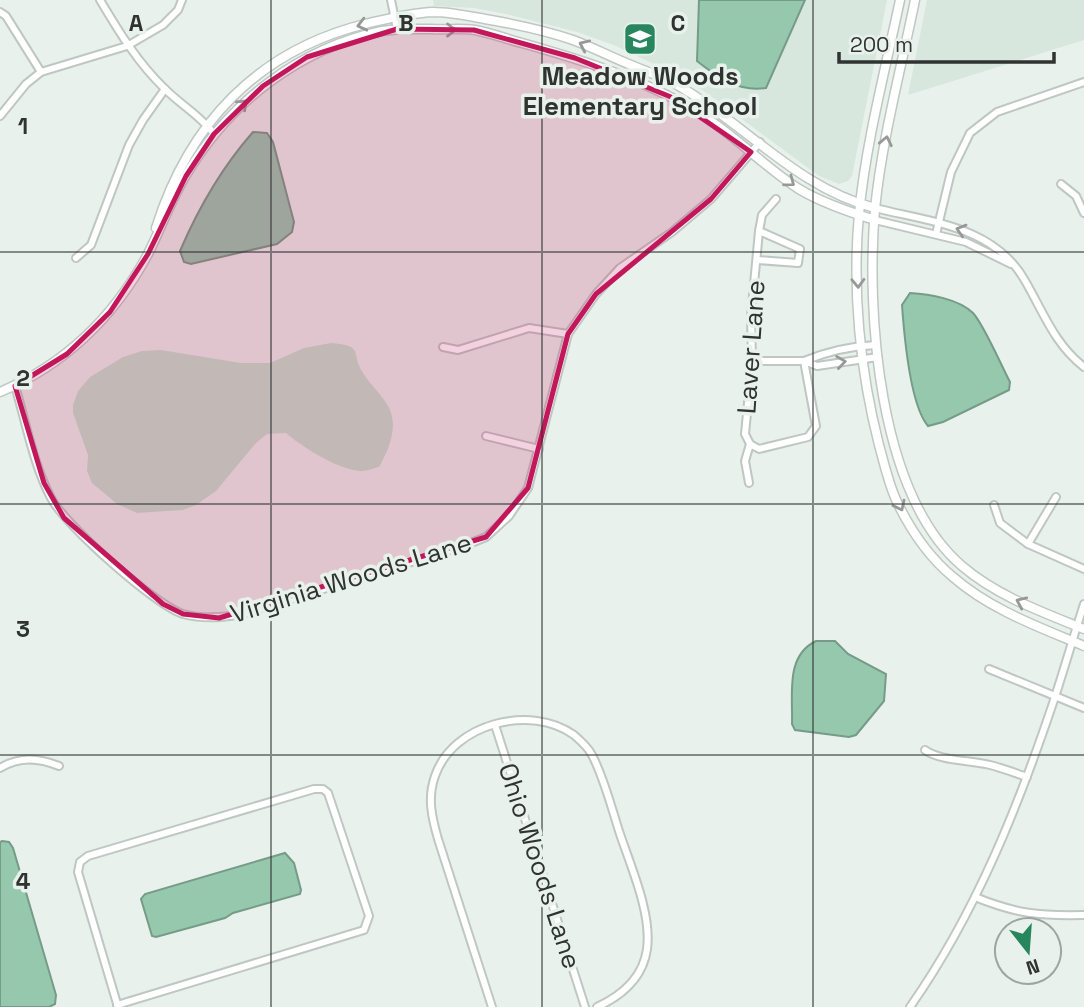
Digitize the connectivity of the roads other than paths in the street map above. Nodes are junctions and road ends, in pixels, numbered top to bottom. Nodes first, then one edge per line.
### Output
1 (100, 0) edge
2 (182, 0) edge
3 (391, 0) edge
4 (900, 0) edge
5 (915, 0) edge
6 (0, 12) edge
7 (394, 17) junction
8 (397, 29) junction
9 (383, 31) junction
10 (127, 46) junction
11 (41, 72) junction
12 (1084, 82) edge
13 (165, 89) junction
14 (0, 116) edge
15 (207, 125) junction
16 (215, 134) junction
17 (760, 142) junction
18 (751, 152) junction
19 (1061, 184) dead end
20 (776, 199) dead end
21 (861, 204) junction
22 (876, 208) junction
23 (1084, 213) edge
24 (859, 215) junction
25 (875, 220) junction
26 (938, 224) junction
27 (759, 231) junction
28 (936, 234) junction
29 (148, 254) junction
30 (76, 258) dead end
31 (757, 260) junction
32 (1016, 267) junction
33 (568, 334) junction
34 (876, 345) junction
35 (861, 346) junction
36 (443, 347) dead end
37 (878, 357) junction
38 (863, 359) junction
39 (752, 361) junction
40 (804, 361) junction
41 (1084, 367) edge
42 (15, 386) junction
43 (0, 393) edge
44 (486, 436) dead end
45 (750, 444) junction
46 (539, 449) junction
47 (750, 483) dead end
48 (1056, 497) dead end
49 (993, 505) dead end
50 (1028, 544) junction
51 (1084, 569) edge
52 (1084, 604) edge
53 (1080, 628) edge
54 (1072, 641) junction
55 (1084, 646) edge
56 (989, 669) dead end
57 (1056, 696) junction
58 (1084, 708) edge
59 (495, 725) junction
60 (925, 751) dead end
61 (59, 766) dead end
62 (0, 768) edge
63 (1027, 777) junction
64 (975, 897) junction
65 (1084, 915) edge
66 (118, 1006) edge
67 (492, 1007) edge
68 (585, 1007) edge
69 (597, 1007) edge
70 (910, 1007) edge

1 - 10 street
2 - 10 street
3 - 7 street
4 - 21 street
22 -> 5 street
6 - 11 street
7 - 8 street
7 - 9 street
7 -> 15 street
17 -> 7 street
8 - 9 street
8 -> 18 street
16 -> 9 street
10 - 11 street
10 - 13 street
11 - 14 street
12 - 26 street
13 - 15 street
13 - 30 street
15 - 16 street
15 - 29 street
16 - 29 street
17 - 18 street, Virginia Woods Lane
17 - 21 street
18 -> 24 street
18 - 33 street, Virginia Woods Lane
19 - 23 street
20 - 27 street, Laver Lane
21 - 22 street
21 - 24 street
22 - 25 street
22 - 26 street
24 - 25 street
24 -> 35 street
25 - 28 street
25 - 34 street
26 - 28 street
32 -> 26 street
27 - 31 street, Laver Lane
27 - 31 street
28 - 32 street
29 - 42 street
31 - 39 street, Laver Lane
32 - 41 street
33 - 36 street
33 - 46 street, Virginia Woods Lane
34 - 35 street
34 - 37 street
35 - 38 street
35 - 40 street
37 - 38 street
53 -> 37 street
40 -> 38 street
38 -> 54 street
39 - 40 street
39 - 45 street, Laver Lane
40 - 45 street, Laver Lane
42 - 43 street
42 - 46 street, Virginia Woods Lane
44 - 46 street
45 - 47 street
48 - 50 street
49 - 50 street
50 - 51 street
52 - 53 street
53 - 54 street
54 - 55 street
54 - 57 street
56 - 57 street
57 - 58 street
57 - 63 street
59 - 67 street
59 - 68 street, Ohio Woods Lane
59 - 69 street
60 - 63 street
61 - 62 street
63 - 64 street
64 - 65 street
64 - 70 street
66 - 66 street

